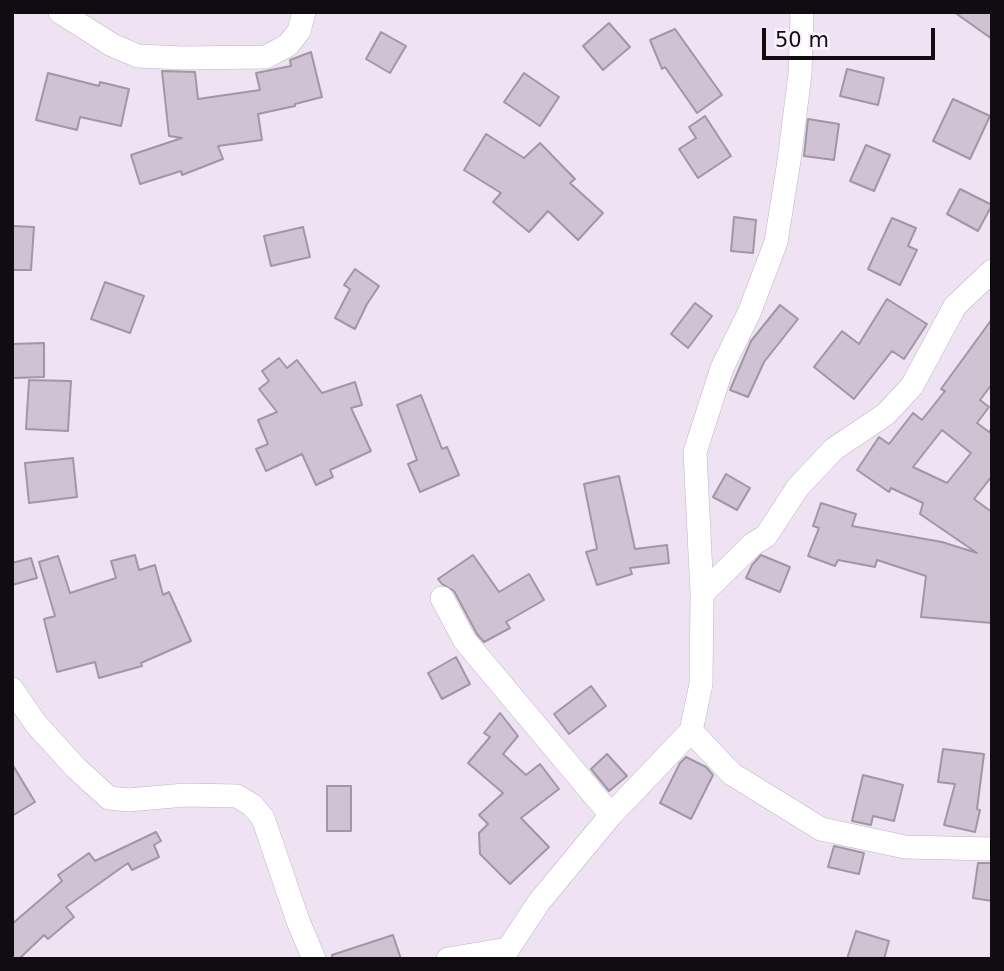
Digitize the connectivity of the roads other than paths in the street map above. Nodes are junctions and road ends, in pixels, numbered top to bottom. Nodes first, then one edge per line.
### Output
1 (60, 12) edge
2 (304, 12) edge
3 (802, 12) edge
4 (992, 271) edge
5 (702, 594) junction
6 (442, 598) dead end
7 (12, 689) edge
8 (691, 731) junction
9 (611, 815) junction
10 (992, 849) edge
11 (314, 959) edge
12 (448, 959) edge

1 - 2 street
3 - 5 street
4 - 5 street
5 - 8 street
6 - 9 street
7 - 11 street
8 - 9 street
8 - 10 street
9 - 12 street

